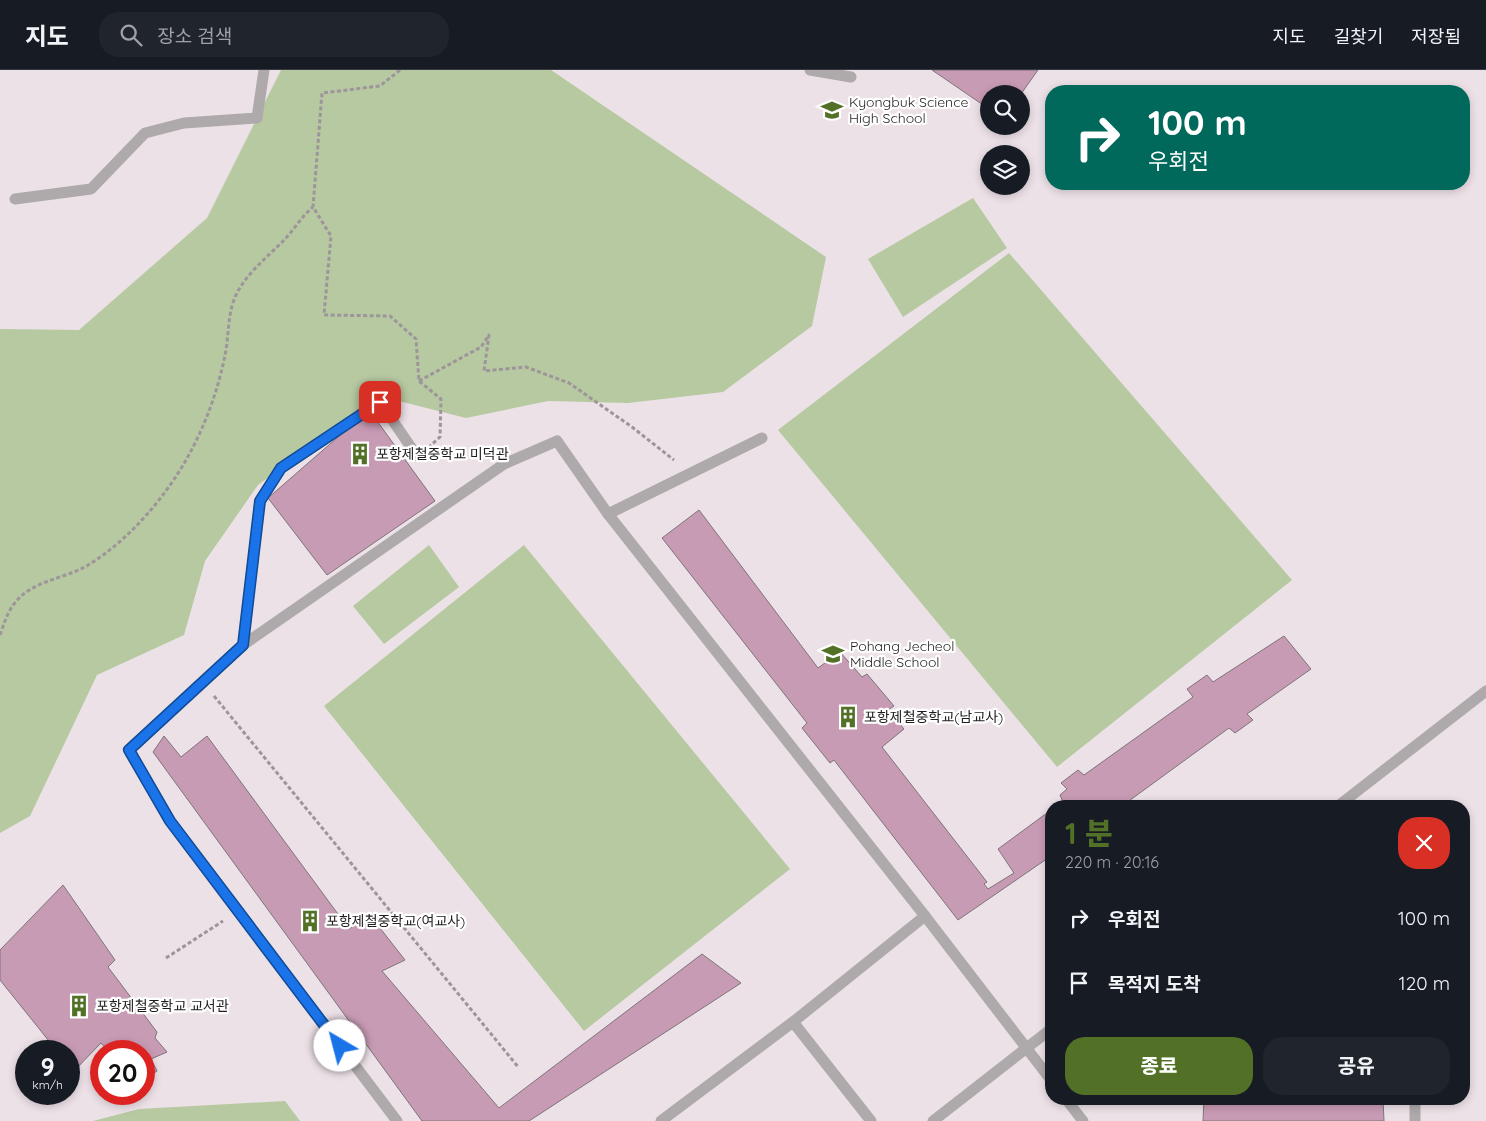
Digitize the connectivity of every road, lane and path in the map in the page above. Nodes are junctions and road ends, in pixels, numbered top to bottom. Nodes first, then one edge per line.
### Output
1 (264, 70) edge
2 (400, 70) edge
3 (810, 70) edge
4 (851, 77) dead end
5 (15, 199) dead end
6 (313, 207) junction
7 (419, 381) junction
8 (762, 438) dead end
9 (417, 456) joint
10 (690, 473) junction
11 (608, 514) junction
12 (0, 635) edge
13 (243, 645) junction
14 (203, 682) junction
15 (1486, 691) edge
16 (1346, 800) edge
17 (239, 912) junction
18 (924, 916) junction
19 (166, 958) dead end
20 (793, 1022) junction
21 (1045, 1034) edge
22 (1026, 1048) junction
23 (519, 1068) dead end
24 (1045, 1072) edge
25 (1071, 1105) edge
26 (1416, 1105) edge
27 (397, 1121) edge
28 (661, 1121) edge
29 (871, 1121) edge
30 (934, 1121) edge
31 (1083, 1121) edge
32 (1415, 1121) edge

1 - 5 lane
2 - 6 path
3 - 4 lane
6 - 7 path
6 - 12 path
7 - 9 path
7 - 10 path
8 - 10 lane
9 - 13 lane
10 - 11 lane
11 - 13 lane
11 - 18 lane
13 - 14 lane
14 - 17 lane
14 - 23 path
15 - 16 lane
17 - 19 path
17 - 27 lane
18 - 20 lane
18 - 22 lane
20 - 28 lane
20 - 29 lane
21 - 22 lane
22 - 24 lane
22 - 30 lane
25 - 31 lane
26 - 32 lane

